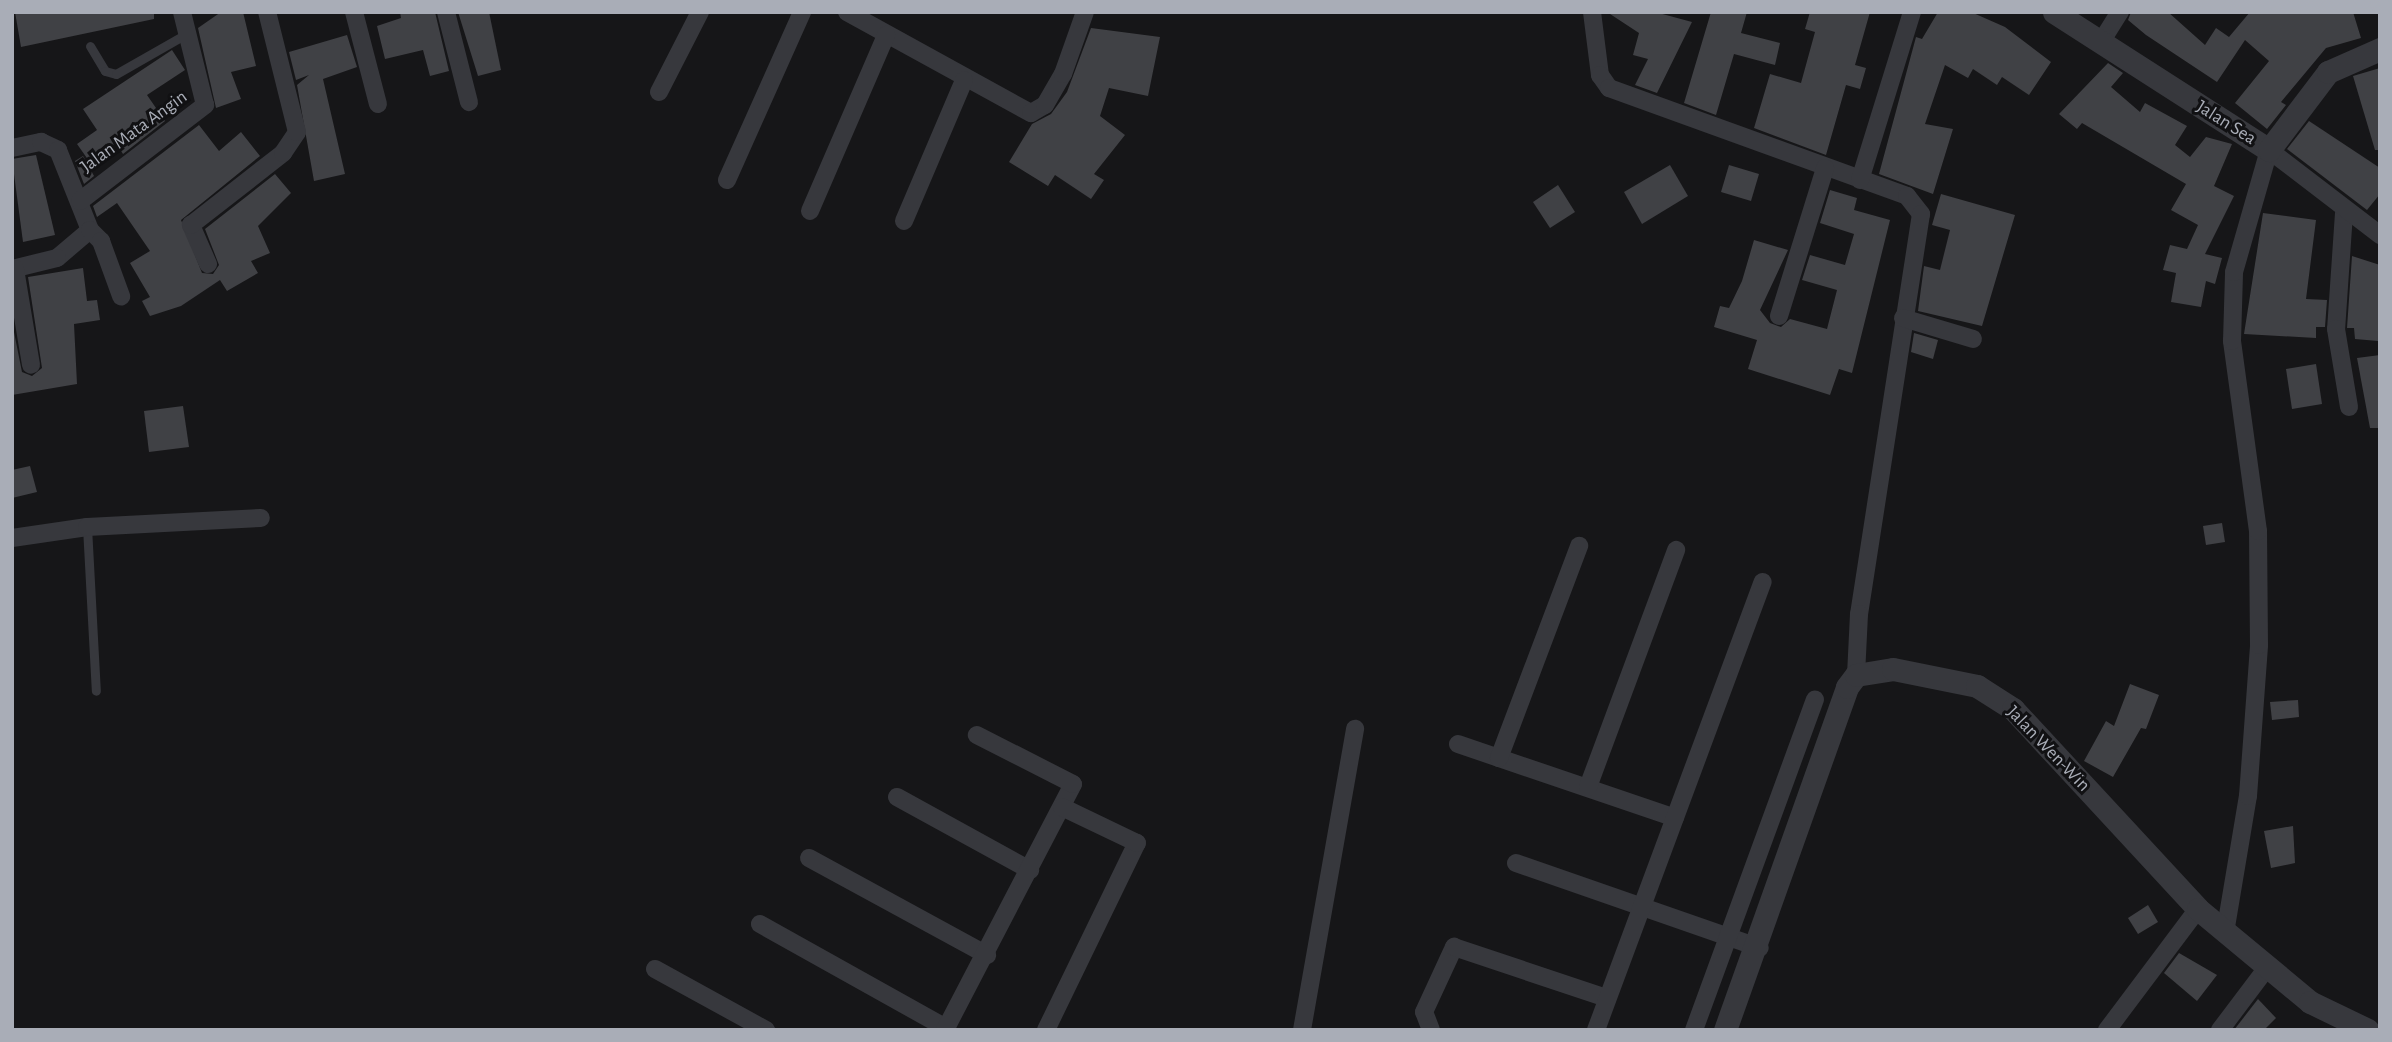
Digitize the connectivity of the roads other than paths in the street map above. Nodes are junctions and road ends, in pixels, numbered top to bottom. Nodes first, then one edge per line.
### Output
1 (182, 12) edge
2 (267, 12) edge
3 (354, 12) edge
4 (446, 12) edge
5 (700, 12) edge
6 (802, 12) edge
7 (847, 12) edge
8 (1085, 12) edge
9 (1592, 12) edge
10 (1912, 12) edge
11 (2054, 12) edge
12 (2120, 12) edge
13 (188, 33) junction
14 (886, 35) junction
15 (2101, 42) junction
16 (90, 46) dead end
17 (2380, 49) edge
18 (964, 80) junction
19 (659, 92) dead end
20 (469, 102) dead end
21 (378, 104) dead end
22 (12, 148) edge
23 (2269, 150) junction
24 (1825, 168) junction
25 (727, 180) dead end
26 (1860, 180) junction
27 (80, 201) junction
28 (810, 211) dead end
29 (2344, 213) junction
30 (904, 221) dead end
31 (90, 230) junction
32 (2380, 236) edge
33 (208, 264) dead end
34 (14, 269) edge
35 (121, 296) dead end
36 (1779, 316) dead end
37 (1903, 317) junction
38 (1973, 339) dead end
39 (31, 365) dead end
40 (2349, 407) dead end
41 (261, 518) dead end
42 (87, 527) junction
43 (12, 538) edge
44 (1579, 545) dead end
45 (1676, 550) dead end
46 (1763, 582) dead end
47 (1856, 675) junction
48 (96, 691) dead end
49 (1815, 699) dead end
50 (1355, 729) dead end
51 (977, 735) dead end
52 (1458, 744) dead end
53 (1499, 758) junction
54 (1588, 787) junction
55 (897, 797) dead end
56 (1062, 807) junction
57 (1675, 818) junction
58 (809, 858) dead end
59 (1516, 863) dead end
60 (1030, 870) junction
61 (1643, 904) junction
62 (2199, 909) junction
63 (760, 923) dead end
64 (2225, 933) junction
65 (1728, 936) junction
66 (1760, 948) junction
67 (987, 955) junction
68 (655, 969) dead end
69 (2266, 969) junction
70 (1606, 998) junction
71 (946, 1029) edge
72 (766, 1030) edge
73 (1046, 1030) edge
74 (1302, 1030) edge
75 (1431, 1030) edge
76 (1596, 1030) edge
77 (1694, 1030) edge
78 (1726, 1030) edge
79 (2107, 1030) edge
80 (2220, 1030) edge
81 (2368, 1030) edge

1 - 13 street, Jalan Mata Angin
2 - 33 street
3 - 21 street
4 - 20 street
5 - 19 street
6 - 25 street
7 - 14 street
8 - 18 street
9 - 24 street
10 - 26 street
11 - 15 street, Jalan Sea
12 - 15 street
13 - 16 lane
13 - 27 street, Jalan Mata Angin
14 - 18 street
14 - 28 street
15 - 23 street, Jalan Sea
17 - 23 street, Jalan Sea
18 - 30 street
22 - 27 street
23 - 29 street
23 - 64 street
24 - 26 street
24 - 36 street
26 - 37 street
27 - 31 street
29 - 32 street
29 - 40 street
31 - 34 street
31 - 35 street
34 - 39 street
37 - 38 street
37 - 47 street
41 - 42 street
42 - 43 street
42 - 48 lane
44 - 53 street
45 - 54 street
46 - 57 street
47 - 62 street, Jalan Wen-Win
47 - 66 street
49 - 65 street
50 - 74 street
51 - 56 street
52 - 53 street
53 - 54 street
54 - 57 street
55 - 60 street
56 - 60 street
56 - 73 street
57 - 61 street
58 - 67 street
59 - 61 street
60 - 67 street
61 - 65 street
61 - 70 street
62 - 64 street, Jalan Wen-Win
62 - 79 street
63 - 71 street
64 - 69 street, Jalan Wen-Win
65 - 66 street
65 - 77 street
66 - 78 street
67 - 71 street
68 - 72 street
69 - 80 street
69 - 81 street, Jalan Wen-Win
70 - 75 street
70 - 76 street

